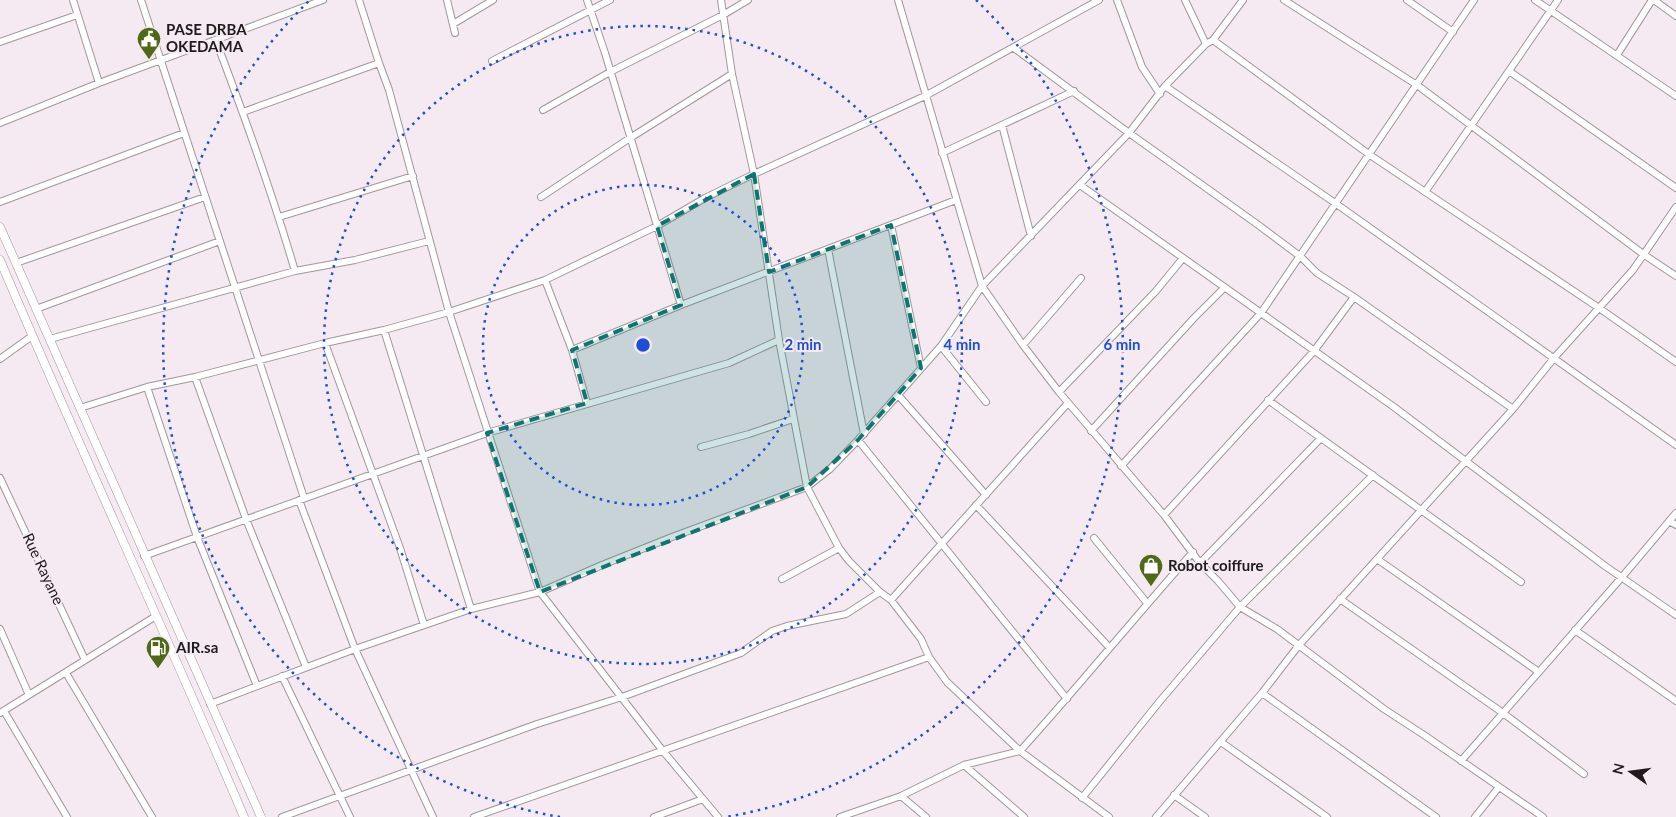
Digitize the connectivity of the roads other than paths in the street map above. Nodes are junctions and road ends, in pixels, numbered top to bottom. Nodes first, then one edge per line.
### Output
1 (73, 0) edge
2 (141, 0) edge
3 (323, 0) edge
4 (359, 0) edge
5 (447, 0) edge
6 (492, 0) edge
7 (587, 0) edge
8 (610, 0) edge
9 (721, 0) edge
10 (748, 0) edge
11 (898, 0) edge
12 (1099, 0) edge
13 (1117, 0) edge
14 (1185, 0) edge
15 (1243, 0) edge
16 (1284, 0) edge
17 (1406, 0) edge
18 (1474, 0) edge
19 (1536, 0) edge
20 (1558, 0) edge
21 (1653, 0) edge
22 (591, 10) junction
23 (1551, 11) junction
24 (77, 15) junction
25 (723, 15) junction
26 (1676, 16) edge
27 (453, 24) junction
28 (455, 32) dead end
29 (1453, 32) junction
30 (1212, 40) junction
31 (216, 41) junction
32 (0, 42) edge
33 (1206, 44) junction
34 (1014, 48) junction
35 (1617, 56) junction
36 (161, 61) junction
37 (492, 61) dead end
38 (379, 63) junction
39 (1509, 71) junction
40 (610, 72) junction
41 (732, 74) junction
42 (98, 84) junction
43 (1417, 85) junction
44 (1165, 86) junction
45 (1074, 91) junction
46 (1160, 94) junction
47 (926, 96) junction
48 (1676, 96) edge
49 (543, 110) dead end
50 (243, 112) junction
51 (0, 123) edge
52 (1002, 125) junction
53 (1472, 125) junction
54 (184, 133) junction
55 (1129, 133) junction
56 (630, 138) junction
57 (942, 153) junction
58 (1370, 155) junction
59 (754, 174) junction
60 (413, 176) junction
61 (1080, 185) junction
62 (1676, 188) edge
63 (1425, 192) junction
64 (205, 197) junction
65 (541, 198) dead end
66 (956, 200) junction
67 (0, 202) edge
68 (1335, 203) junction
69 (1676, 207) edge
70 (280, 217) junction
71 (891, 225) junction
72 (657, 226) junction
73 (0, 227) edge
74 (1031, 236) junction
75 (220, 241) junction
76 (429, 241) junction
77 (828, 249) junction
78 (1643, 254) junction
79 (1301, 257) junction
80 (1184, 258) junction
81 (0, 260) edge
82 (16, 263) junction
83 (295, 271) junction
84 (769, 272) junction
85 (1676, 276) edge
86 (1081, 278) dead end
87 (545, 280) junction
88 (982, 286) junction
89 (235, 287) junction
90 (1224, 288) junction
91 (1354, 297) junction
92 (681, 305) junction
93 (1599, 308) junction
94 (36, 309) junction
95 (449, 312) junction
96 (1261, 313) junction
97 (384, 330) junction
98 (32, 336) junction
99 (50, 340) junction
100 (779, 340) junction
101 (325, 343) junction
102 (1023, 345) junction
103 (941, 346) junction
104 (572, 350) junction
105 (1314, 351) junction
106 (1554, 358) junction
107 (0, 359) edge
108 (259, 360) junction
109 (1676, 362) edge
110 (922, 368) junction
111 (195, 376) junction
112 (147, 387) junction
113 (1059, 392) junction
114 (898, 395) junction
115 (1268, 400) junction
116 (986, 402) dead end
117 (587, 403) junction
118 (1068, 403) junction
119 (80, 408) junction
120 (1513, 410) junction
121 (793, 419) junction
122 (1091, 430) junction
123 (487, 433) junction
124 (864, 434) junction
125 (1321, 438) junction
126 (858, 440) junction
127 (1676, 445) edge
128 (701, 447) dead end
129 (422, 456) junction
130 (1465, 461) junction
131 (1121, 466) junction
132 (373, 474) junction
133 (1373, 475) junction
134 (0, 478) edge
135 (807, 487) junction
136 (986, 495) junction
137 (301, 499) junction
138 (976, 505) junction
139 (1421, 510) junction
140 (1676, 513) edge
141 (1164, 514) junction
142 (246, 519) junction
143 (1669, 521) junction
144 (1676, 526) edge
145 (197, 537) junction
146 (1094, 538) dead end
147 (942, 544) junction
148 (839, 548) junction
149 (1193, 552) junction
150 (144, 556) junction
151 (1376, 559) junction
152 (1200, 563) junction
153 (1622, 577) junction
154 (782, 579) dead end
155 (1521, 582) dead end
156 (540, 592) junction
157 (880, 592) junction
158 (1340, 599) junction
159 (891, 600) junction
160 (1147, 603) junction
161 (1240, 607) junction
162 (470, 609) junction
163 (1676, 615) edge
164 (156, 616) junction
165 (424, 625) junction
166 (0, 629) edge
167 (1575, 630) junction
168 (3, 644) edge
169 (1298, 645) junction
170 (1109, 648) junction
171 (355, 649) junction
172 (929, 657) junction
173 (85, 660) junction
174 (306, 667) junction
175 (1539, 672) junction
176 (66, 673) junction
177 (282, 676) junction
178 (257, 686) junction
179 (1262, 693) junction
180 (28, 695) junction
181 (622, 697) junction
182 (1067, 699) junction
183 (1676, 701) edge
184 (210, 704) junction
185 (2, 712) edge
186 (1503, 713) junction
187 (1221, 742) junction
188 (663, 750) junction
189 (1020, 751) junction
190 (1461, 761) junction
191 (964, 765) junction
192 (411, 770) junction
193 (1584, 774) dead end
194 (1499, 787) junction
195 (1174, 795) junction
196 (341, 796) junction
197 (901, 796) junction
198 (1082, 798) junction
199 (703, 799) junction
200 (67, 817) edge
201 (152, 817) edge
202 (244, 817) edge
203 (261, 817) edge
204 (282, 817) edge
205 (350, 817) edge
206 (434, 817) edge
207 (474, 817) edge
208 (654, 817) edge
209 (718, 817) edge
210 (840, 817) edge
211 (926, 817) edge
212 (1024, 817) edge
213 (1109, 817) edge
214 (1156, 817) edge
215 (1205, 817) edge
216 (1327, 817) edge
217 (1436, 817) edge
218 (1475, 817) edge
219 (1542, 817) edge

1 - 24 street
2 - 36 street
3 - 31 street
4 - 38 street
5 - 27 street
6 - 27 street
7 - 22 street
8 - 22 street
9 - 25 street
10 - 25 street
11 - 47 street
12 - 34 street
13 - 46 street
14 - 33 street
15 - 30 street
16 - 43 street
17 - 29 street
18 - 29 street
19 - 23 street
20 - 23 street
21 - 26 street
21 - 35 street
22 - 37 street
22 - 40 street
23 - 35 street
23 - 39 street
24 - 32 street
24 - 42 street
25 - 40 street
25 - 41 street
27 - 28 street
29 - 43 street
30 - 33 street
30 - 58 street
31 - 36 street
31 - 50 street
33 - 44 street
34 - 45 street
34 - 47 street
35 - 48 street
36 - 42 street
36 - 54 street
38 - 50 street
38 - 60 street
39 - 53 street
39 - 62 street
40 - 49 street
40 - 56 street
41 - 56 street
41 - 59 street
42 - 51 street
43 - 53 street
43 - 58 street
44 - 46 street
44 - 68 street
45 - 52 street
45 - 55 street
46 - 55 street
47 - 57 street
47 - 59 street
50 - 70 street
52 - 57 street
52 - 74 street
53 - 63 street
53 - 78 street
54 - 64 street
54 - 67 street
55 - 61 street
55 - 79 street
56 - 65 street
56 - 72 street
57 - 66 street
58 - 63 street
58 - 68 street
59 - 72 street
59 - 84 street
60 - 70 street
60 - 76 street
61 - 74 street
61 - 80 street
63 - 93 street
64 - 75 street
64 - 82 street
66 - 71 street
66 - 88 street
68 - 79 street
68 - 106 street
69 - 78 street
70 - 83 street
71 - 77 street
71 - 110 street
72 - 87 street
72 - 92 street
73 - 82 main road
74 - 88 street
75 - 89 street
75 - 94 street
76 - 83 street
76 - 95 street
77 - 84 street
77 - 124 street
78 - 85 street
78 - 93 street
79 - 91 street
79 - 96 street
80 - 90 street
80 - 113 street
81 - 98 main road
82 - 94 main road
83 - 89 street
84 - 92 street
84 - 100 street
86 - 102 street
87 - 95 street
87 - 104 street
88 - 102 street
88 - 103 street
89 - 99 street
89 - 108 street
90 - 96 street
90 - 122 street
91 - 105 street
91 - 120 street
92 - 104 street
93 - 106 street
93 - 109 street
94 - 99 main road
95 - 97 street
95 - 123 street
96 - 105 street
96 - 131 street
97 - 101 street
97 - 129 street
98 - 107 street
98 - 164 main road
99 - 119 main road
100 - 117 street
100 - 121 street
101 - 108 street
101 - 132 street
102 - 113 street
103 - 110 street
103 - 116 street
104 - 117 street
105 - 115 street
105 - 130 street
106 - 120 street
106 - 127 street
108 - 111 street
108 - 137 street
110 - 114 street
111 - 112 street
111 - 142 street
112 - 119 street
112 - 145 street
113 - 118 street
114 - 124 street
114 - 136 street
115 - 125 street
115 - 141 street
117 - 123 street
118 - 122 street
118 - 136 street
119 - 150 main road
120 - 130 street
121 - 128 street
121 - 135 street
122 - 131 street
123 - 129 street
123 - 156 street
124 - 126 street
125 - 133 street
125 - 152 street
126 - 135 street
126 - 147 street
129 - 132 street
129 - 162 street
130 - 139 street
130 - 153 street
131 - 141 street
132 - 137 street
132 - 165 street
133 - 139 street
133 - 161 street
134 - 173 street, Rue Rayane
135 - 148 street
135 - 156 street
136 - 138 street
137 - 142 street
137 - 171 street
138 - 147 street
138 - 170 street
139 - 151 street
139 - 155 street
140 - 143 street
141 - 149 street
142 - 145 street
142 - 174 street
143 - 144 street
143 - 153 street
145 - 150 street
145 - 178 street
146 - 160 street
147 - 159 street
147 - 182 street
148 - 154 street
148 - 157 street
149 - 152 street
149 - 160 street
150 - 184 main road
151 - 158 street
151 - 175 street
152 - 161 street
153 - 163 street
153 - 167 street
156 - 162 street
156 - 181 street
157 - 159 street
157 - 181 street
158 - 169 street
158 - 186 street
159 - 172 street
160 - 170 street
161 - 169 street
161 - 198 street
162 - 165 street
164 - 173 street
164 - 202 main road
165 - 171 street
166 - 168 street
167 - 175 street
167 - 183 street
168 - 180 street
169 - 179 street
169 - 190 street
170 - 182 street
171 - 174 street
171 - 192 street
172 - 188 street
172 - 189 street
173 - 176 street
174 - 177 street
175 - 186 street
176 - 180 street
176 - 201 street
177 - 178 street
177 - 196 street
178 - 184 street
179 - 187 street
179 - 217 street
180 - 185 street
181 - 188 street
181 - 192 street
182 - 189 street
184 - 203 main road
185 - 200 street
186 - 190 street
186 - 193 street
187 - 195 street
187 - 216 street
188 - 199 street
188 - 207 street
189 - 191 street
189 - 198 street
190 - 194 street
191 - 197 street
191 - 212 street
192 - 196 street
192 - 206 street
194 - 218 street
194 - 219 street
195 - 214 street
195 - 215 street
196 - 204 street
196 - 205 street
197 - 210 street
197 - 211 street
198 - 213 street
199 - 208 street
199 - 209 street

